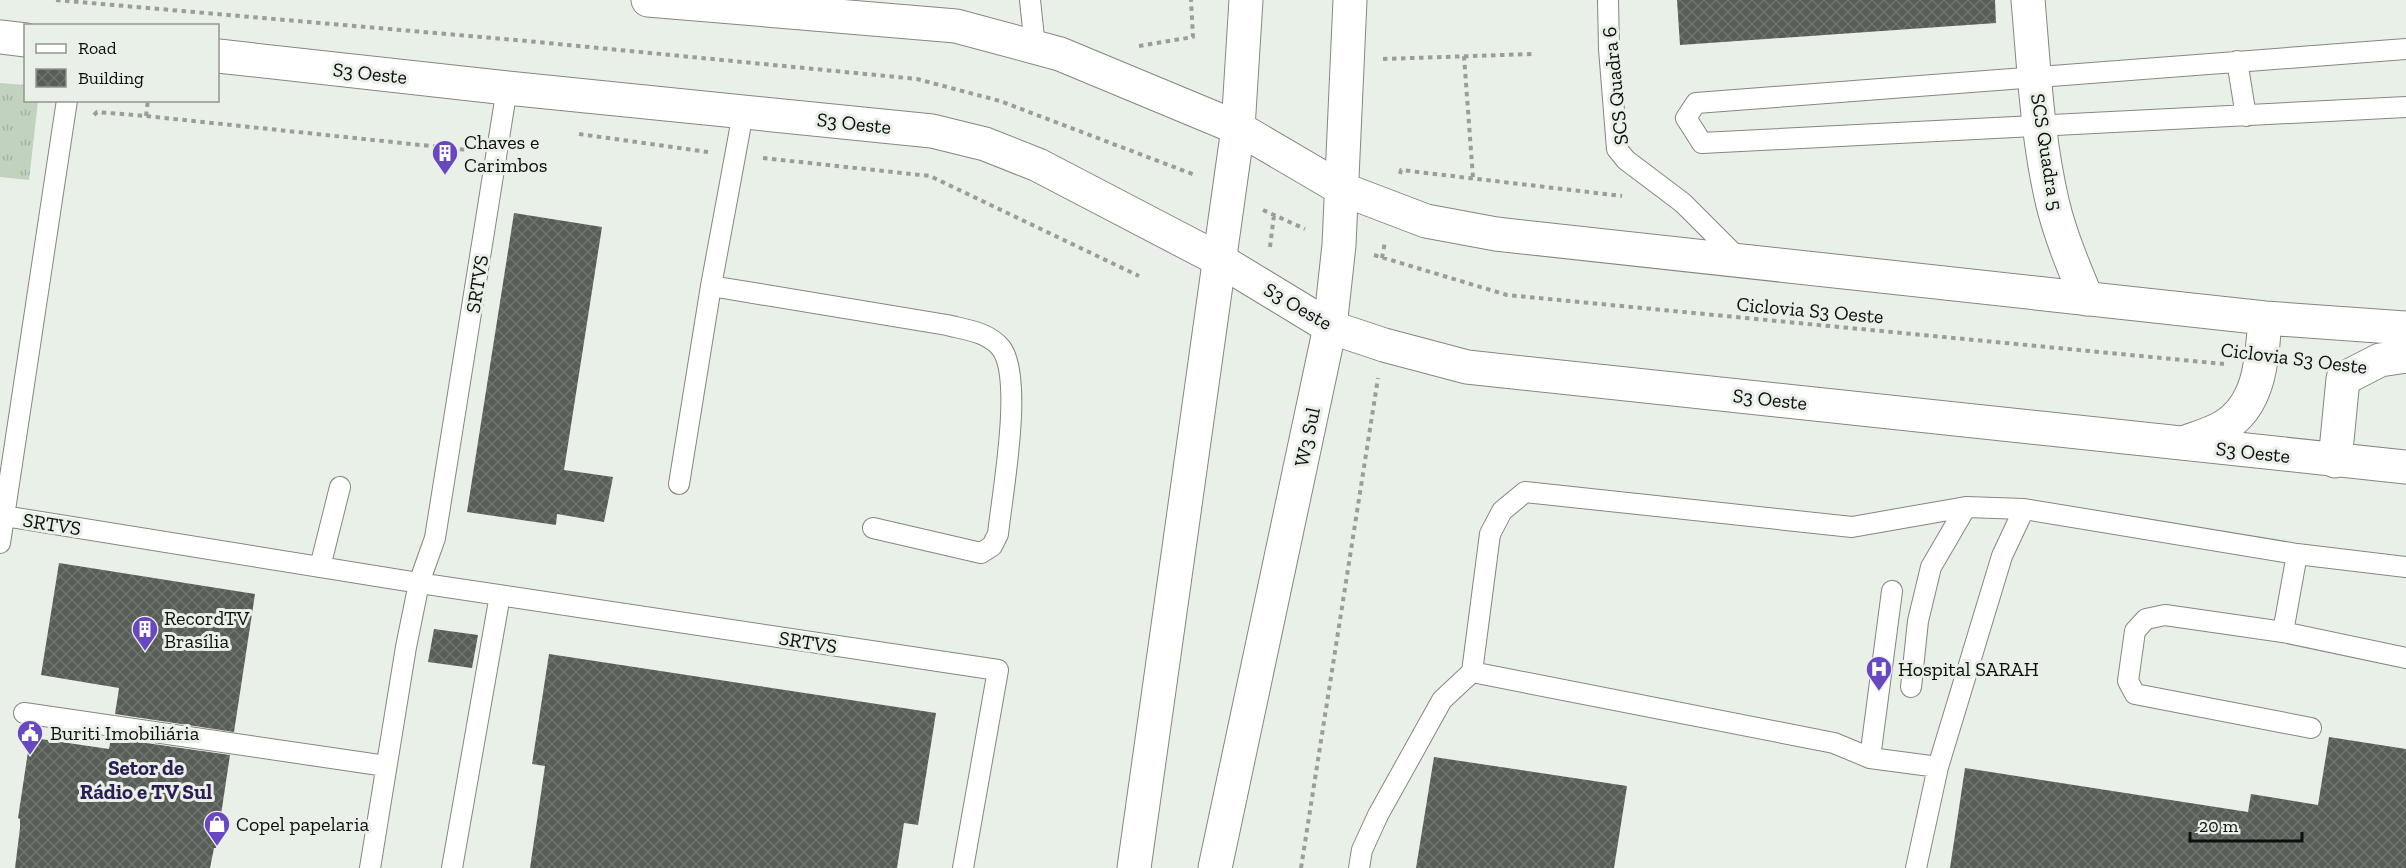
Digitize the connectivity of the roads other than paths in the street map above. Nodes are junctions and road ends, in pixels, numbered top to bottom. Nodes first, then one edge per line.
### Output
1 (648, 0) edge
2 (1030, 0) edge
3 (1246, 0) edge
4 (1350, 0) edge
5 (1608, 0) edge
6 (2028, 0) edge
7 (0, 38) edge
8 (24, 40) edge
9 (1035, 47) junction
10 (2406, 49) edge
11 (219, 56) edge
12 (2237, 61) junction
13 (2035, 77) junction
14 (507, 88) junction
15 (66, 107) edge
16 (2406, 107) edge
17 (743, 113) junction
18 (2246, 116) junction
19 (2039, 126) junction
20 (1238, 128) junction
21 (1342, 189) junction
22 (1218, 259) junction
23 (1742, 262) junction
24 (711, 286) junction
25 (2087, 299) junction
26 (2265, 318) junction
27 (1330, 327) junction
28 (2406, 327) edge
29 (2406, 356) edge
30 (2182, 444) junction
31 (2336, 461) junction
32 (2406, 467) edge
33 (679, 484) dead end
34 (340, 488) dead end
35 (1966, 507) junction
36 (2024, 509) junction
37 (4, 516) junction
38 (873, 528) dead end
39 (0, 543) edge
40 (2296, 554) junction
41 (320, 567) junction
42 (2406, 567) edge
43 (419, 583) junction
44 (1892, 591) dead end
45 (500, 595) junction
46 (2283, 632) junction
47 (2406, 658) edge
48 (1472, 672) junction
49 (1911, 687) dead end
50 (24, 713) dead end
51 (2311, 728) dead end
52 (1870, 759) junction
53 (386, 766) junction
54 (1938, 767) junction
55 (370, 868) edge
56 (452, 868) edge
57 (963, 868) edge
58 (1134, 868) edge
59 (1215, 868) edge
60 (1359, 868) edge
61 (1916, 868) edge

1 - 9 main road
2 - 9 lane
3 - 20 main road
4 - 21 main road, W3 Sul
5 - 23 lane, SCS Quadra 6
6 - 13 main road, SCS Quadra 5
7 - 8 main road
9 - 20 main road
10 - 12 lane
11 - 14 main road, S3 Oeste
12 - 13 lane
12 - 18 lane
13 - 19 main road, SCS Quadra 5
13 - 19 lane
14 - 17 main road, S3 Oeste
14 - 43 lane, SRTVS
15 - 37 lane, SRTVS
16 - 18 lane
17 - 22 main road, S3 Oeste
17 - 24 lane
18 - 19 lane
19 - 25 main road, SCS Quadra 5
20 - 21 main road
20 - 22 main road
21 - 23 main road
21 - 27 main road, W3 Sul
22 - 27 main road, S3 Oeste
22 - 58 main road
23 - 25 main road
24 - 33 lane
24 - 38 lane
25 - 26 main road
26 - 28 main road
26 - 30 main road
27 - 30 main road, S3 Oeste
27 - 59 main road, W3 Sul
29 - 31 main road
30 - 31 main road, S3 Oeste
31 - 32 main road, S3 Oeste
34 - 41 lane
35 - 36 lane
35 - 48 lane
35 - 49 lane
36 - 40 lane
36 - 54 lane
37 - 39 lane, SRTVS
37 - 41 lane, SRTVS
40 - 42 lane
40 - 46 lane
41 - 43 lane, SRTVS
43 - 45 lane, SRTVS
43 - 53 lane, SRTVS
44 - 52 lane
45 - 56 lane
45 - 57 lane, SRTVS
46 - 47 lane
46 - 51 lane
48 - 52 lane
48 - 60 lane
50 - 53 lane
52 - 54 lane
53 - 55 lane, SRTVS
54 - 61 lane

